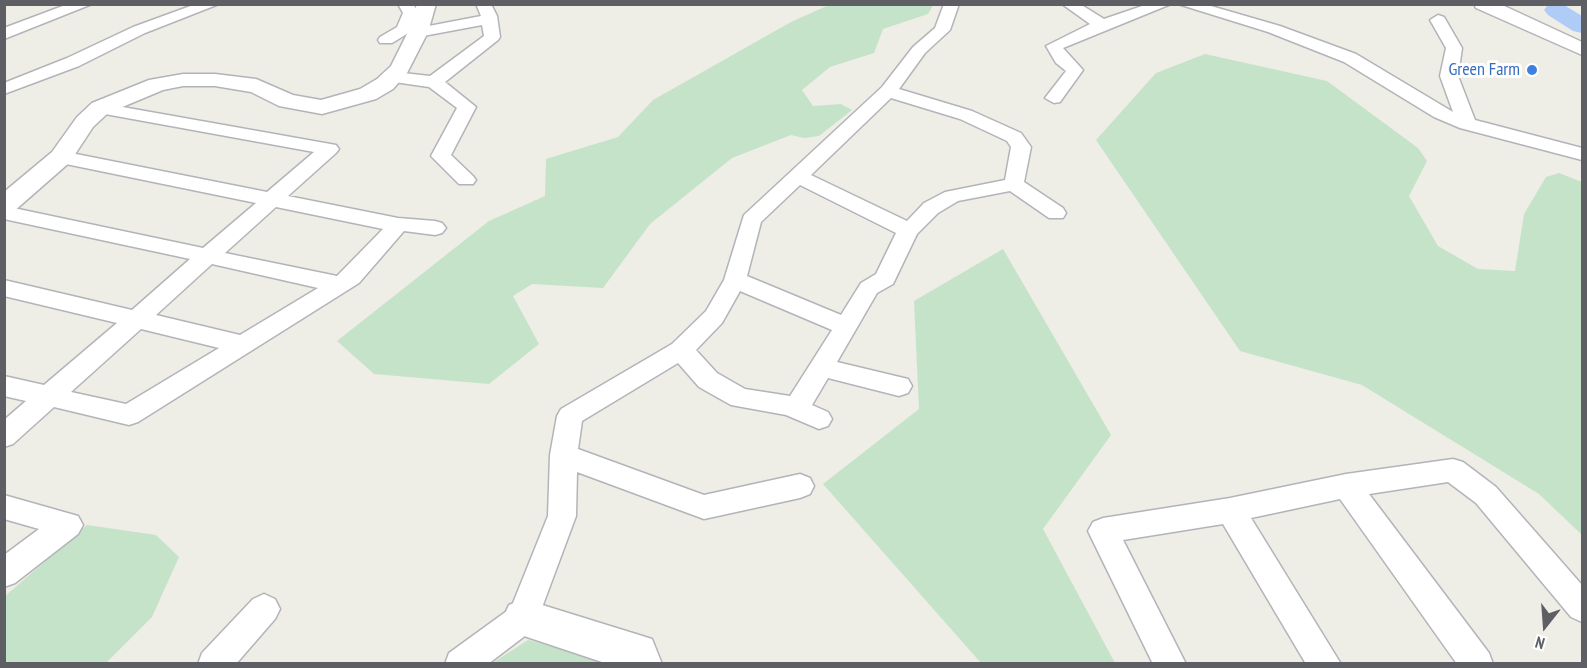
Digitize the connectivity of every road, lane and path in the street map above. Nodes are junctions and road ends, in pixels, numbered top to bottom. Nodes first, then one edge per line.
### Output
1 (85, 4) edge
2 (212, 4) edge
3 (405, 4) edge
4 (427, 4) edge
5 (952, 4) edge
6 (1069, 4) edge
7 (1164, 4) edge
8 (1185, 4) edge
9 (1483, 4) edge
10 (1506, 4) edge
11 (486, 12) edge
12 (1438, 20) dead end
13 (1102, 25) junction
14 (418, 32) junction
15 (4, 34) edge
16 (1582, 38) edge
17 (386, 40) dead end
18 (1582, 49) edge
19 (394, 77) junction
20 (434, 82) junction
21 (4, 89) edge
22 (888, 91) junction
23 (1054, 98) dead end
24 (100, 108) junction
25 (1467, 124) junction
26 (1582, 154) edge
27 (61, 158) junction
28 (800, 177) junction
29 (466, 180) dead end
30 (1014, 184) junction
31 (273, 200) junction
32 (4, 206) edge
33 (4, 212) edge
34 (1056, 213) dead end
35 (398, 225) junction
36 (435, 228) dead end
37 (908, 230) junction
38 (209, 256) junction
39 (735, 280) junction
40 (341, 285) junction
41 (4, 288) edge
42 (135, 319) junction
43 (846, 326) junction
44 (245, 345) junction
45 (681, 350) junction
46 (820, 367) junction
47 (4, 386) edge
48 (899, 386) dead end
49 (48, 398) junction
50 (4, 436) edge
51 (564, 456) junction
52 (800, 486) dead end
53 (1346, 486) junction
54 (4, 507) edge
55 (1230, 510) junction
56 (4, 573) edge
57 (1582, 607) edge
58 (264, 609) dead end
59 (523, 618) junction
60 (214, 663) edge
61 (461, 663) edge
62 (642, 663) edge
63 (1170, 663) edge
64 (1325, 663) edge
65 (1477, 663) edge

1 - 15 street
2 - 21 street
3 - 17 street
4 - 14 street
5 - 22 street
6 - 13 street
7 - 13 street
8 - 25 street
9 - 18 street
10 - 16 street
11 - 14 street
11 - 20 street
12 - 25 street
13 - 23 street
14 - 19 street
19 - 20 street
19 - 24 street
20 - 29 street
22 - 28 street
22 - 30 street
24 - 27 street
24 - 31 street
25 - 26 street
27 - 31 street
27 - 32 street
28 - 37 street
28 - 39 street
30 - 34 street
30 - 37 street
31 - 35 street
31 - 38 street
33 - 38 street
35 - 36 street
35 - 40 street
37 - 43 street
38 - 40 street
38 - 42 street
39 - 43 street
39 - 45 street
40 - 44 street
41 - 42 street
42 - 44 street
42 - 49 street
43 - 46 street
44 - 49 street
45 - 46 street
45 - 51 street
46 - 48 street
47 - 49 street
49 - 50 street
51 - 52 street
51 - 59 street
53 - 55 street
53 - 57 street
53 - 65 street
54 - 56 street
55 - 63 street
55 - 64 street
58 - 60 street
59 - 61 street
59 - 62 street

